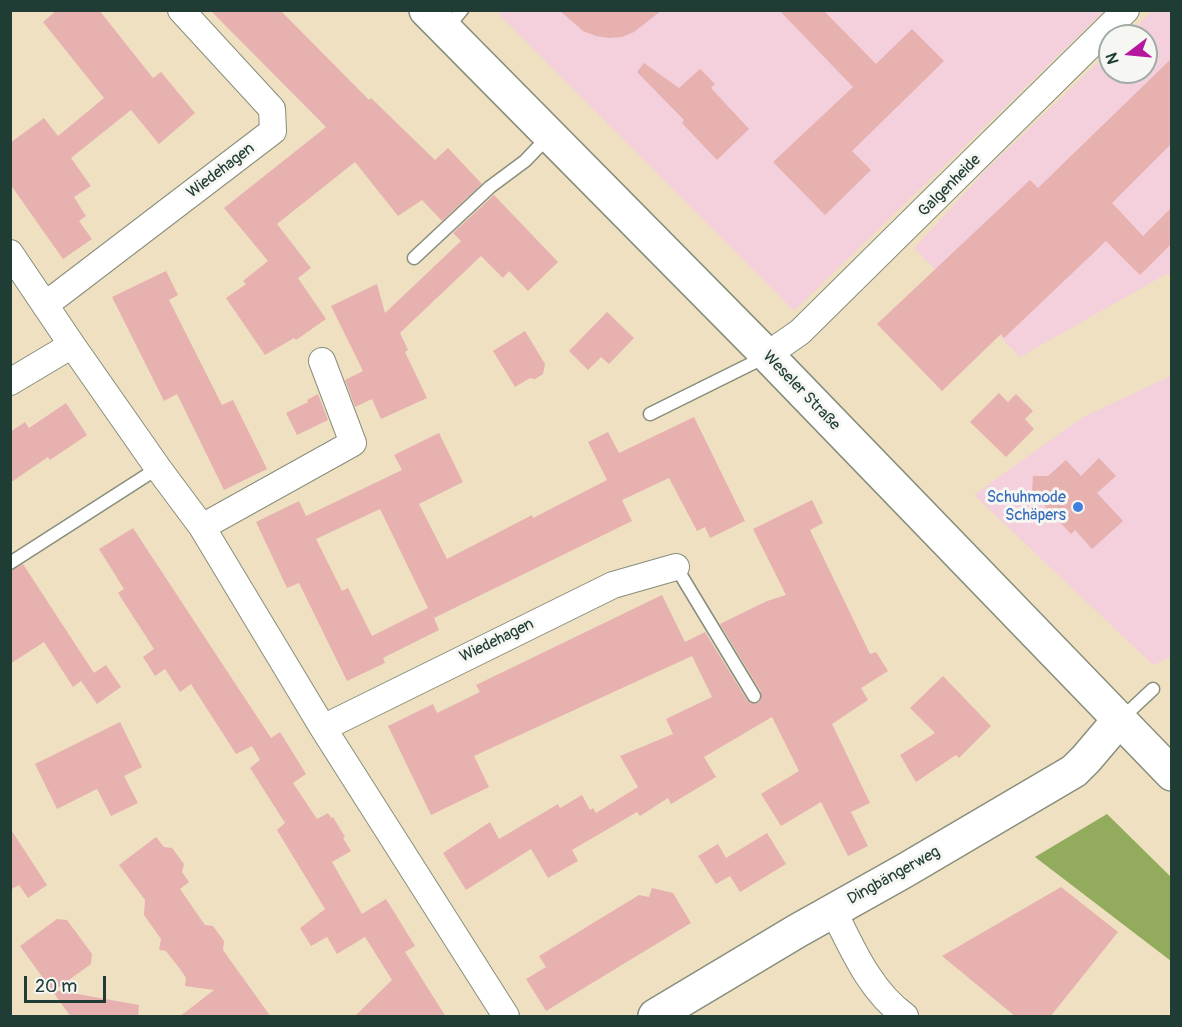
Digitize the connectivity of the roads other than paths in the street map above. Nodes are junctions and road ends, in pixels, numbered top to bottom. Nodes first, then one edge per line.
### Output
1 (181, 10) edge
2 (1126, 10) edge
3 (445, 17) edge
4 (550, 135) junction
5 (10, 253) edge
6 (414, 258) dead end
7 (45, 304) junction
8 (72, 345) junction
9 (767, 355) junction
10 (322, 361) dead end
11 (10, 382) edge
12 (650, 414) dead end
13 (158, 468) junction
14 (202, 527) junction
15 (10, 563) edge
16 (676, 567) joint
17 (1153, 689) dead end
18 (754, 696) dead end
19 (1120, 719) junction
20 (323, 728) junction
21 (1172, 774) edge
22 (833, 910) junction
23 (506, 1017) edge
24 (655, 1017) edge
25 (905, 1017) edge

1 - 7 street, Wiedehagen
2 - 9 street, Galgenheide
3 - 4 main road, Weseler Straße
4 - 6 lane
4 - 9 main road, Weseler Straße
5 - 7 street
7 - 8 street
8 - 11 street
8 - 13 street
9 - 12 lane
9 - 19 main road, Weseler Straße
10 - 14 street
13 - 14 street
13 - 15 lane
14 - 20 street
16 - 18 lane
16 - 20 street, Wiedehagen
17 - 19 lane
19 - 21 main road, Weseler Straße
19 - 22 main road, Dingbängerweg
20 - 23 street
22 - 24 main road, Dingbängerweg
22 - 25 street

